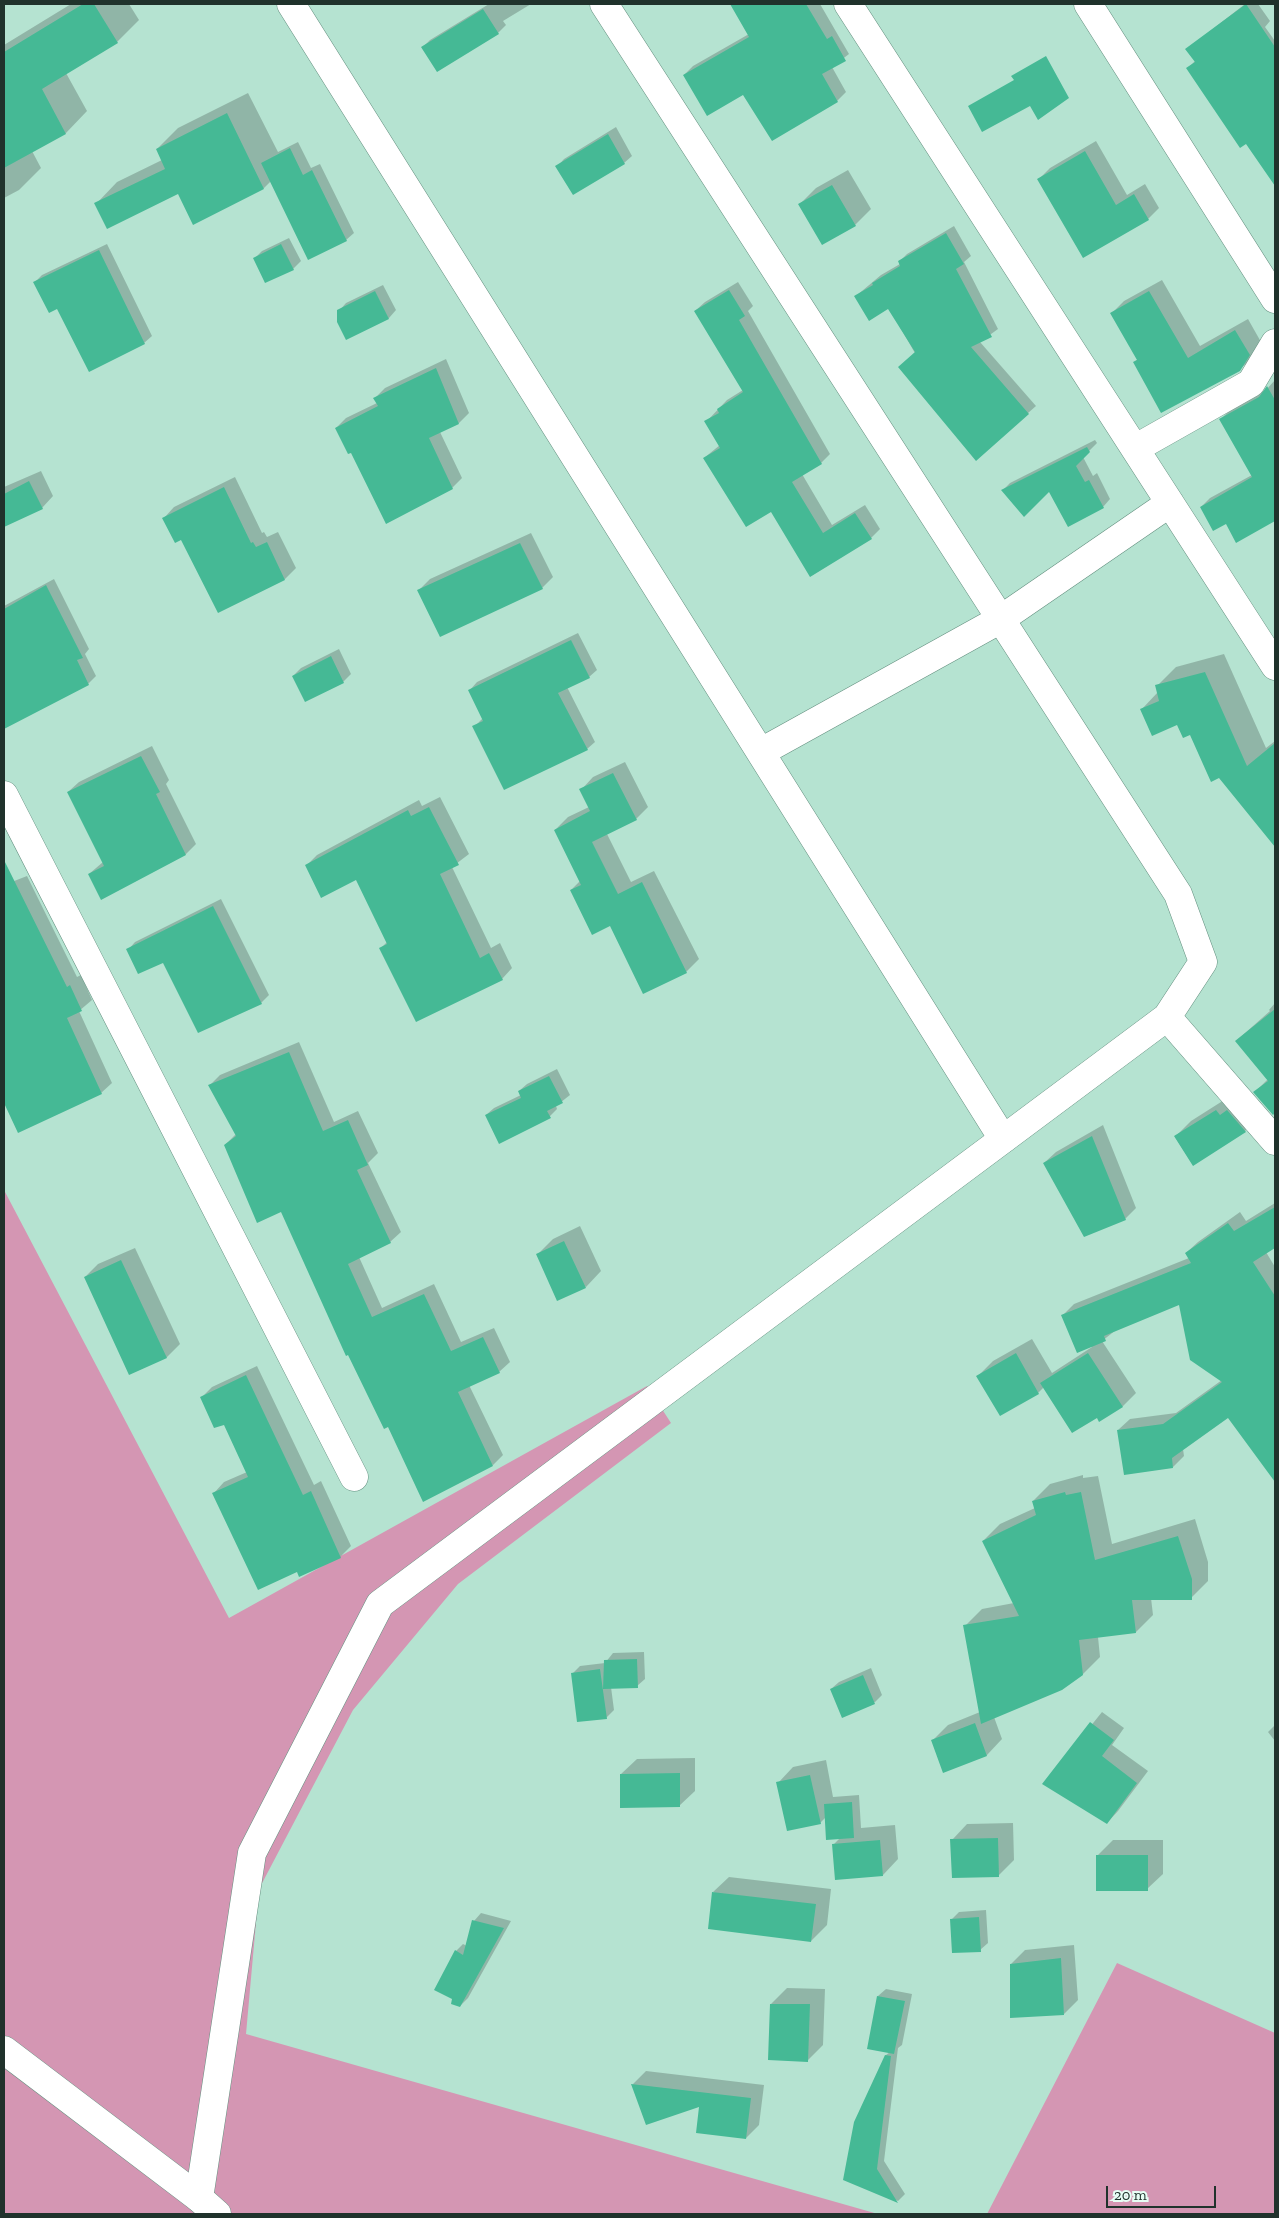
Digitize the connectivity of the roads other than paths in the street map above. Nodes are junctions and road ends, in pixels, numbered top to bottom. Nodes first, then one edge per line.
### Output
1 (291, 4) edge
2 (604, 4) edge
3 (848, 4) edge
4 (1088, 4) edge
5 (1275, 299) edge
6 (1275, 343) edge
7 (1136, 448) junction
8 (1170, 503) junction
9 (1001, 619) junction
10 (1275, 666) edge
11 (761, 752) junction
12 (4, 795) edge
13 (1167, 1017) junction
14 (1003, 1139) junction
15 (1275, 1141) edge
16 (354, 1478) dead end
17 (4, 2050) edge
18 (208, 2206) edge

1 - 11 street
2 - 9 street
3 - 7 street
4 - 5 street
6 - 7 street
7 - 8 street
8 - 9 street
8 - 10 street
9 - 11 street
9 - 13 street
11 - 14 street
12 - 16 street
13 - 14 street
13 - 15 street
14 - 18 street
17 - 18 street

